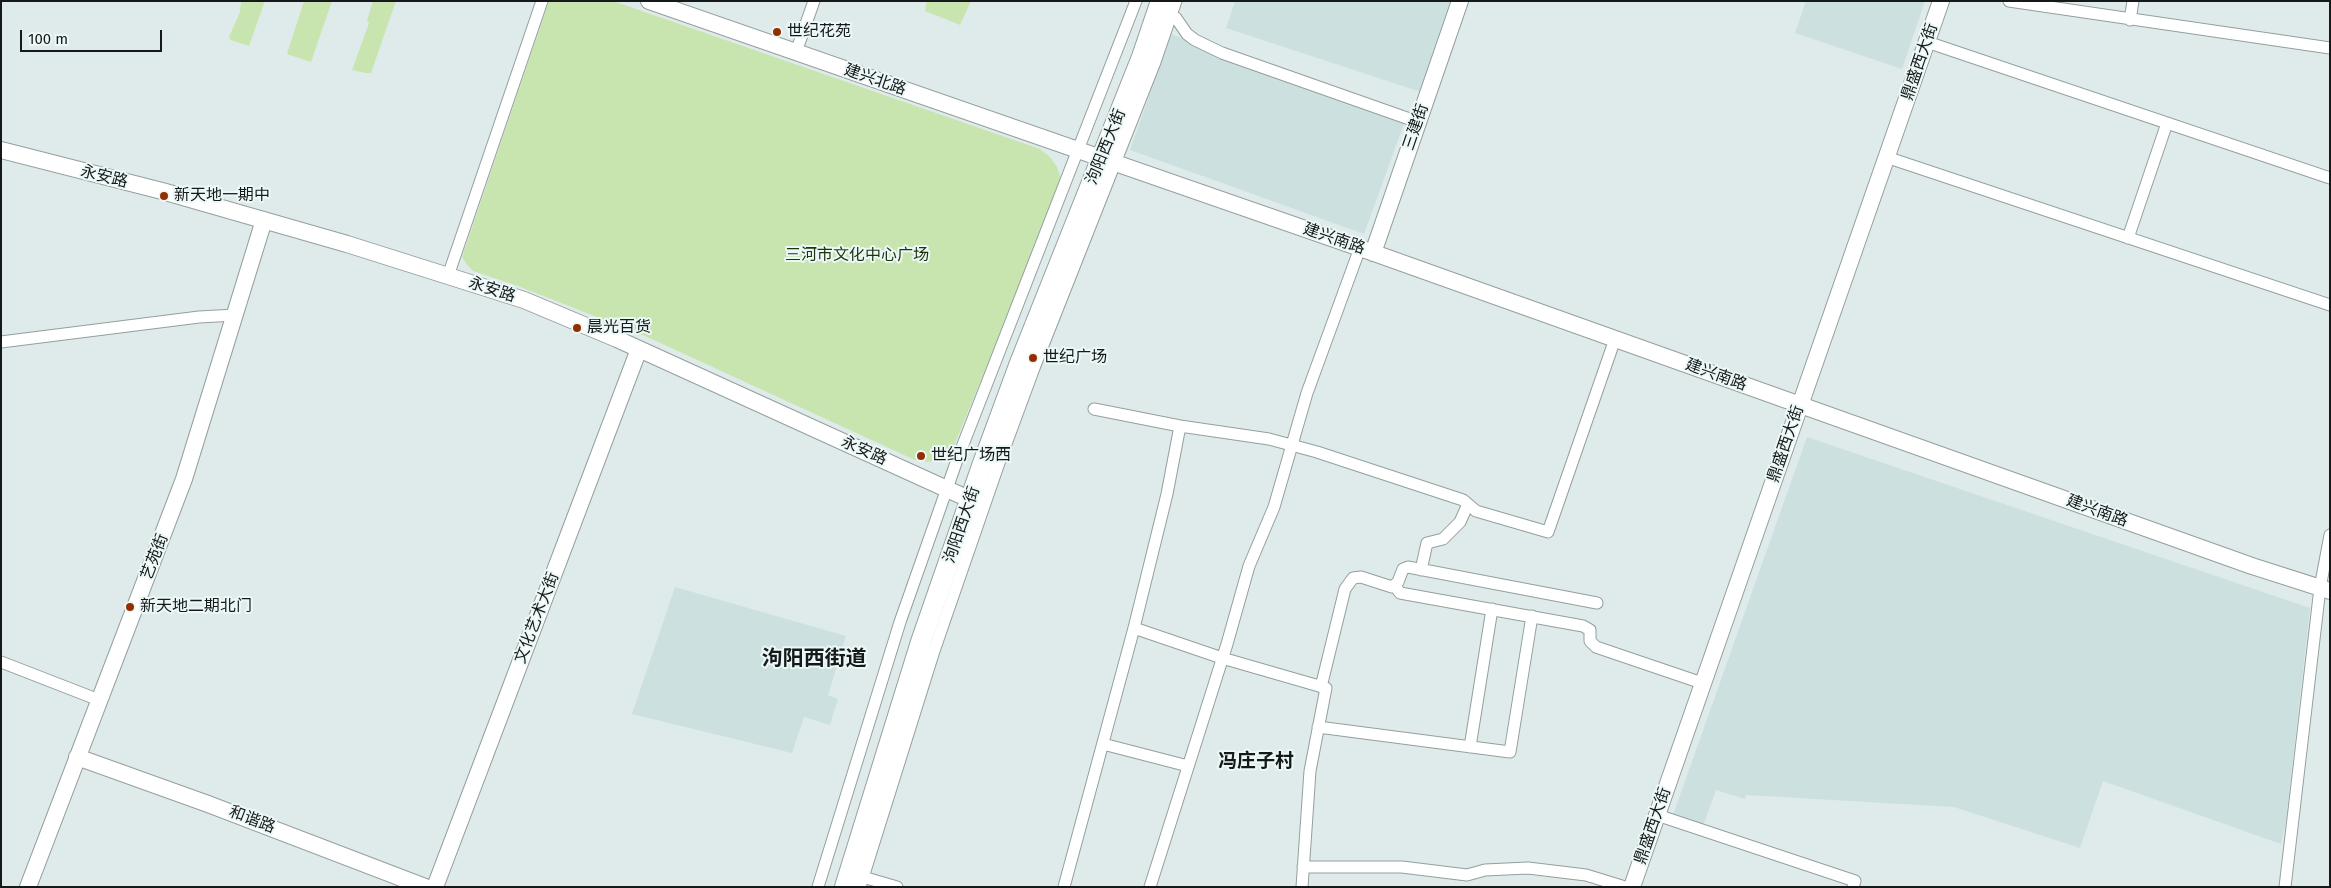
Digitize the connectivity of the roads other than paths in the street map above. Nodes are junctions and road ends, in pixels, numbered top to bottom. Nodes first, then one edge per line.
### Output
1 (542, 1) edge
2 (649, 1) edge
3 (814, 1) edge
4 (1136, 1) edge
5 (1176, 1) edge
6 (1460, 1) edge
7 (1941, 1) edge
8 (2009, 1) edge
9 (2133, 1) edge
10 (1160, 8) edge
11 (2130, 20) junction
12 (1927, 42) junction
13 (2330, 48) edge
14 (796, 52) junction
15 (1418, 122) junction
16 (2166, 123) junction
17 (1, 150) edge
18 (1096, 157) junction
19 (1886, 157) junction
20 (2330, 178) edge
21 (264, 220) junction
22 (2128, 238) junction
23 (1367, 251) junction
24 (448, 276) junction
25 (2330, 305) edge
26 (236, 315) junction
27 (1615, 339) junction
28 (1, 342) edge
29 (639, 349) junction
30 (1800, 405) junction
31 (1094, 409) dead end
32 (1180, 426) junction
33 (1292, 445) junction
34 (954, 492) junction
35 (1468, 504) junction
36 (2330, 534) edge
37 (1421, 570) junction
38 (1395, 586) junction
39 (2325, 590) edge
40 (1597, 603) dead end
41 (1492, 609) junction
42 (1532, 616) junction
43 (1134, 628) junction
44 (1222, 658) junction
45 (1, 662) edge
46 (1702, 683) junction
47 (1321, 687) junction
48 (99, 700) junction
49 (1318, 727) junction
50 (1103, 744) junction
51 (1470, 747) junction
52 (76, 762) junction
53 (1188, 766) junction
54 (1656, 814) junction
55 (1303, 867) junction
56 (855, 881) edge
57 (28, 887) edge
58 (400, 887) edge
59 (425, 887) edge
60 (435, 887) edge
61 (818, 887) edge
62 (833, 887) edge
63 (896, 887) edge
64 (1064, 887) edge
65 (1150, 887) edge
66 (1302, 887) edge
67 (1625, 887) edge
68 (1632, 887) edge
69 (1853, 887) edge
70 (2284, 887) edge

1 - 24 street
2 - 14 street, 建兴北路
3 - 14 street
4 - 18 street
5 - 10 street
6 - 15 street, 三建街
7 - 12 street, 鼎盛西大街
8 - 11 street
9 - 11 street
10 - 15 street
10 - 18 highway, 泃阳西大街
11 - 13 street
12 - 16 street
12 - 19 street, 鼎盛西大街
14 - 18 street, 建兴北路
15 - 23 street, 三建街
16 - 20 street
16 - 22 street
17 - 21 street, 永安路
18 - 23 street, 建兴南路
18 - 34 highway, 泃阳西大街
18 - 56 highway, 泃阳西大街
19 - 22 street
19 - 30 street, 鼎盛西大街
21 - 24 street, 永安路
21 - 26 street, 艺苑街
22 - 25 street
23 - 27 street, 建兴南路
23 - 33 street
24 - 29 street, 永安路
26 - 28 street
26 - 48 street, 艺苑街
27 - 30 street, 建兴南路
27 - 35 street
29 - 34 street, 永安路
29 - 60 street, 文化艺术大街
30 - 39 street, 建兴南路
30 - 46 street, 鼎盛西大街
31 - 32 street
32 - 33 street
32 - 43 street
33 - 35 street
33 - 44 street
34 - 61 street
34 - 62 highway, 泃阳西大街
35 - 37 street
36 - 39 street
37 - 38 street
37 - 40 street
38 - 41 street
38 - 47 street
39 - 70 street
41 - 42 street
41 - 51 street
42 - 46 street
42 - 51 street
43 - 44 street
43 - 50 street
44 - 47 street
44 - 53 street
45 - 48 street
46 - 54 street, 鼎盛西大街
47 - 49 street
48 - 52 street, 艺苑街
49 - 51 street
49 - 55 street
50 - 53 street
50 - 64 street
52 - 57 street, 艺苑街
52 - 58 street, 和谐路
52 - 59 street, 和谐路
53 - 65 street
54 - 68 street, 鼎盛西大街
54 - 69 street
55 - 66 street
55 - 67 street
56 - 63 street

